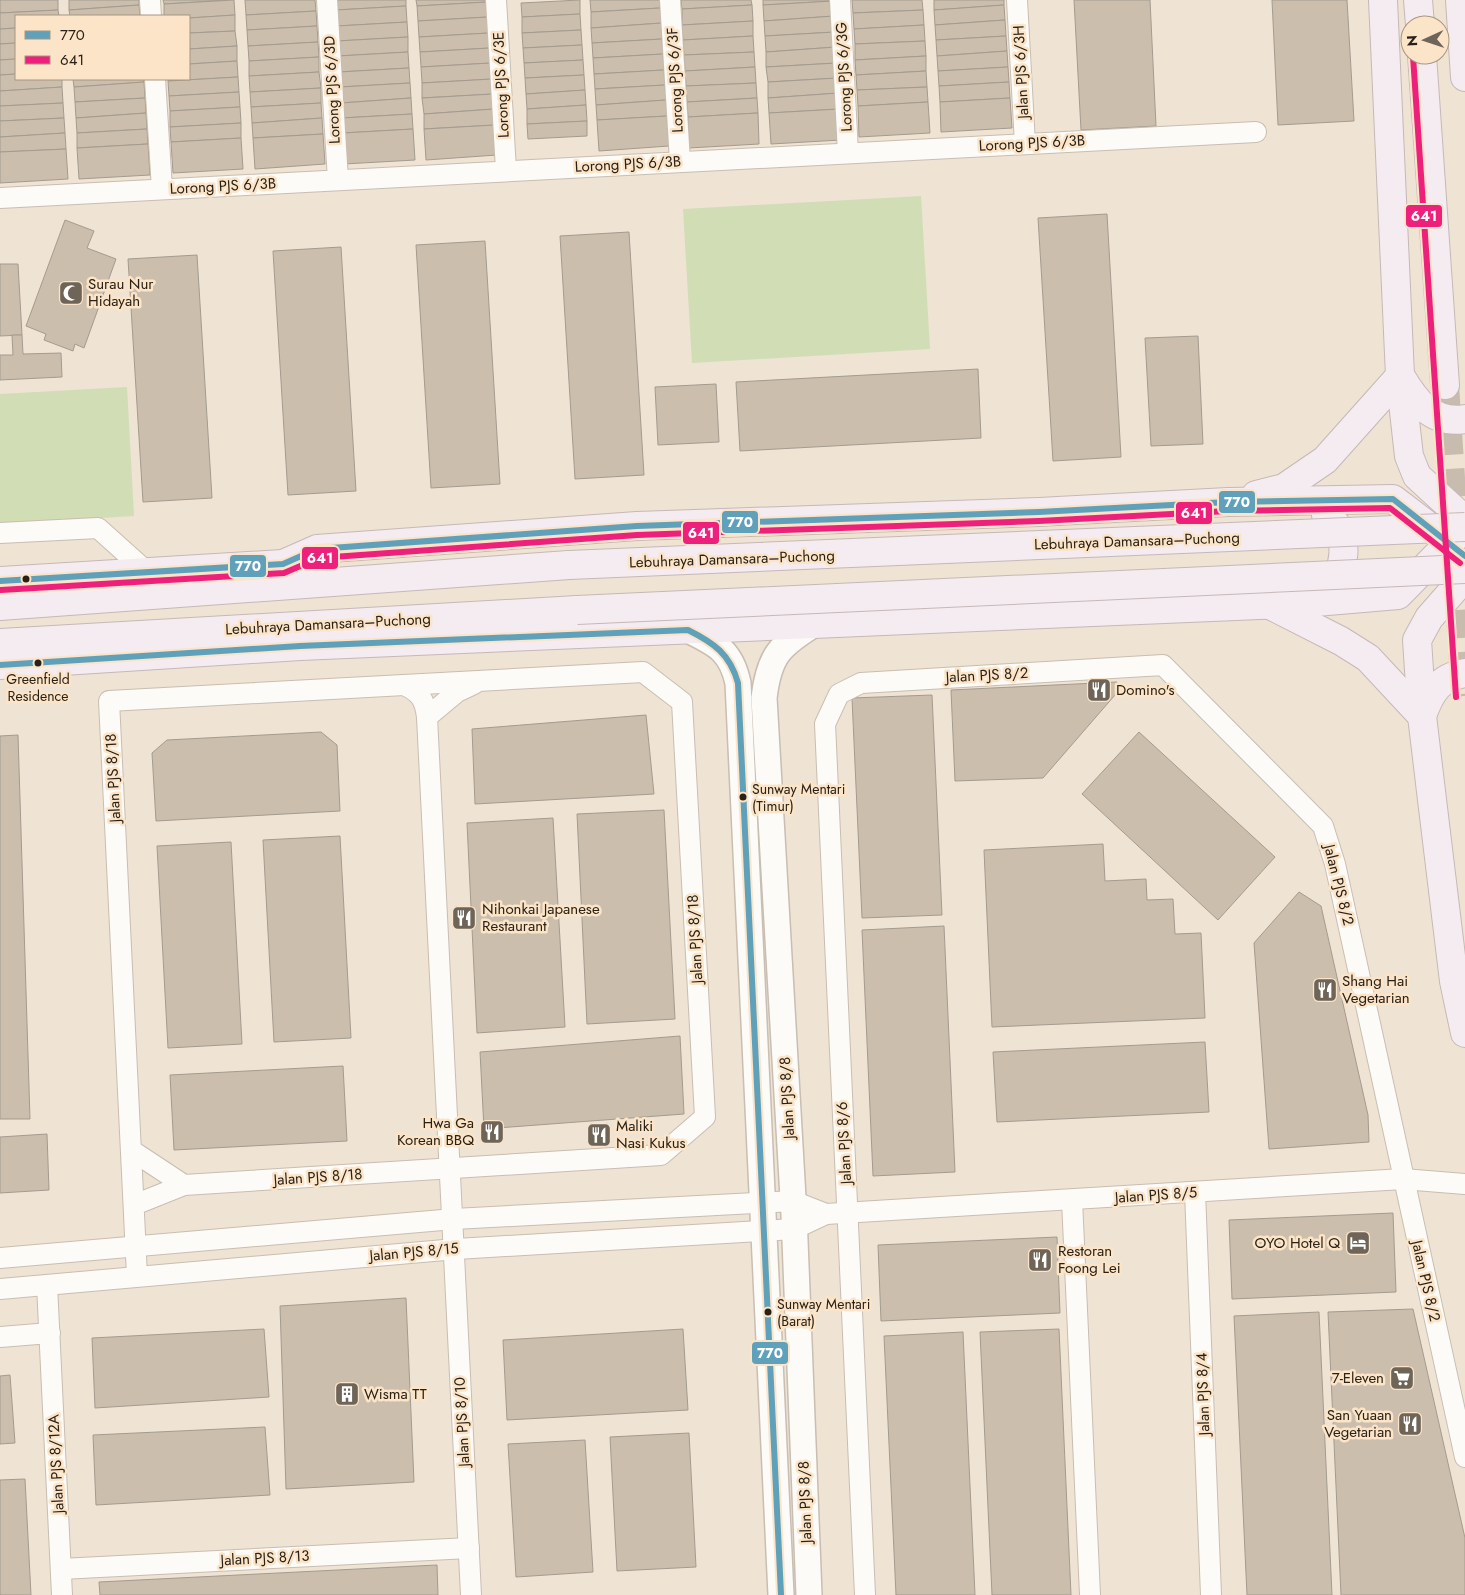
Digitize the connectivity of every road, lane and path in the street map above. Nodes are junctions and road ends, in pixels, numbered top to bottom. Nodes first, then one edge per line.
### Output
1 (150, 0) edge
2 (327, 0) edge
3 (496, 0) edge
4 (670, 0) edge
5 (840, 0) edge
6 (1018, 0) edge
7 (1383, 0) edge
8 (1418, 0) edge
9 (1460, 0) edge
10 (151, 15) edge
11 (1419, 15) edge
12 (1423, 65) edge
13 (1465, 76) edge
14 (155, 80) edge
15 (1256, 132) dead end
16 (1025, 144) junction
17 (848, 153) junction
18 (680, 161) junction
19 (506, 170) junction
20 (338, 180) junction
21 (162, 189) junction
22 (0, 198) edge
23 (1400, 376) junction
24 (1444, 386) tunnel mouth
25 (1465, 419) edge
26 (1228, 502) junction
27 (1305, 502) junction
28 (1465, 520) edge
29 (0, 533) edge
30 (1461, 538) edge
31 (283, 564) junction
32 (1465, 569) edge
33 (147, 572) junction
34 (412, 575) junction
35 (1465, 578) edge
36 (0, 581) edge
37 (1304, 602) junction
38 (1267, 603) junction
39 (0, 606) edge
40 (816, 623) junction
41 (688, 630) junction
42 (0, 643) edge
43 (0, 665) edge
44 (1465, 673) edge
45 (484, 681) junction
46 (404, 685) junction
47 (839, 694) joint
48 (1422, 716) junction
49 (427, 717) junction
50 (1465, 1033) edge
51 (131, 1150) junction
52 (451, 1168) junction
53 (1403, 1179) junction
54 (1465, 1184) edge
55 (184, 1185) junction
56 (1195, 1192) junction
57 (1072, 1200) junction
58 (793, 1202) junction
59 (763, 1203) junction
60 (134, 1205) junction
61 (848, 1213) junction
62 (826, 1214) junction
63 (454, 1219) junction
64 (764, 1229) junction
65 (794, 1229) junction
66 (135, 1247) junction
67 (456, 1248) junction
68 (0, 1258) edge
69 (137, 1276) junction
70 (47, 1285) junction
71 (0, 1289) edge
72 (50, 1333) junction
73 (0, 1337) edge
74 (1465, 1457) edge
75 (469, 1548) junction
76 (61, 1569) junction
77 (62, 1595) edge
78 (471, 1595) edge
79 (781, 1595) edge
80 (809, 1595) edge
81 (865, 1595) edge
82 (1090, 1595) edge
83 (1211, 1595) edge

1 - 10 street
2 - 20 street, Lorong PJS 6/3D
3 - 19 street, Lorong PJS 6/3E
4 - 18 street, Lorong PJS 6/3F
5 - 17 street, Lorong PJS 6/3G
6 - 16 street, Jalan PJS 6/3H
7 - 23 highway
8 - 11 highway
9 - 13 highway
12 - 24 highway
14 - 21 street
15 - 16 street, Lorong PJS 6/3B
16 - 17 street, Lorong PJS 6/3B
17 - 18 street, Lorong PJS 6/3B
18 - 19 street, Lorong PJS 6/3B
19 - 20 street, Lorong PJS 6/3B
20 - 21 street, Lorong PJS 6/3B
21 - 22 street, Lorong PJS 6/3B
23 - 25 highway
23 - 26 highway
23 - 28 highway
26 - 27 highway
26 - 31 highway
27 - 30 highway
27 - 37 highway
29 - 33 street
30 - 34 highway, Lebuhraya Damansara–Puchong, bridge
30 - 37 highway
31 - 33 highway
31 - 34 highway
32 - 42 highway, Lebuhraya Damansara–Puchong, bridge
33 - 36 highway
34 - 39 highway, Lebuhraya Damansara–Puchong
35 - 48 highway
37 - 38 highway
38 - 40 highway
38 - 48 highway
40 - 41 highway
40 - 58 street, Jalan PJS 8/8
41 - 43 highway
41 - 59 street, Jalan PJS 8/8
44 - 48 highway
45 - 46 street, Jalan PJS 8/18
45 - 49 street, Jalan PJS 8/18
45 - 52 street, Jalan PJS 8/18
46 - 49 street
46 - 51 street, Jalan PJS 8/18
47 - 53 street, Jalan PJS 8/2
47 - 61 street, Jalan PJS 8/6
48 - 50 highway
49 - 52 street
51 - 55 street
51 - 60 street, Jalan PJS 8/18
52 - 55 street, Jalan PJS 8/18
52 - 63 street
53 - 54 street, Jalan PJS 8/5
53 - 56 street, Jalan PJS 8/5
53 - 74 street, Jalan PJS 8/2
55 - 60 street, Jalan PJS 8/18
56 - 57 street, Jalan PJS 8/5
56 - 83 street, Jalan PJS 8/4
57 - 61 street, Jalan PJS 8/5
57 - 82 street
58 - 59 street, Jalan PJS 8/15
58 - 62 street, Jalan PJS 8/15
58 - 65 street, Jalan PJS 8/8
59 - 63 street, Jalan PJS 8/15
59 - 64 street, Jalan PJS 8/8
60 - 66 street, Jalan PJS 8/18
61 - 62 street, Jalan PJS 8/15
61 - 81 street, Jalan PJS 8/6
62 - 65 street, Jalan PJS 8/15
63 - 66 street, Jalan PJS 8/15
63 - 67 street, Jalan PJS 8/10
64 - 65 street, Jalan PJS 8/15
64 - 67 street, Jalan PJS 8/15
64 - 79 street, Jalan PJS 8/8
65 - 80 street, Jalan PJS 8/8
66 - 68 street, Jalan PJS 8/15
66 - 69 street, Jalan PJS 8/18
67 - 69 street, Jalan PJS 8/15
67 - 75 street, Jalan PJS 8/10
69 - 70 street, Jalan PJS 8/15
70 - 71 street, Jalan PJS 8/15
70 - 72 street, Jalan PJS 8/12A
72 - 73 street
72 - 76 street, Jalan PJS 8/12A
75 - 76 street, Jalan PJS 8/13
75 - 78 street, Jalan PJS 8/10
76 - 77 street, Jalan PJS 8/12A

